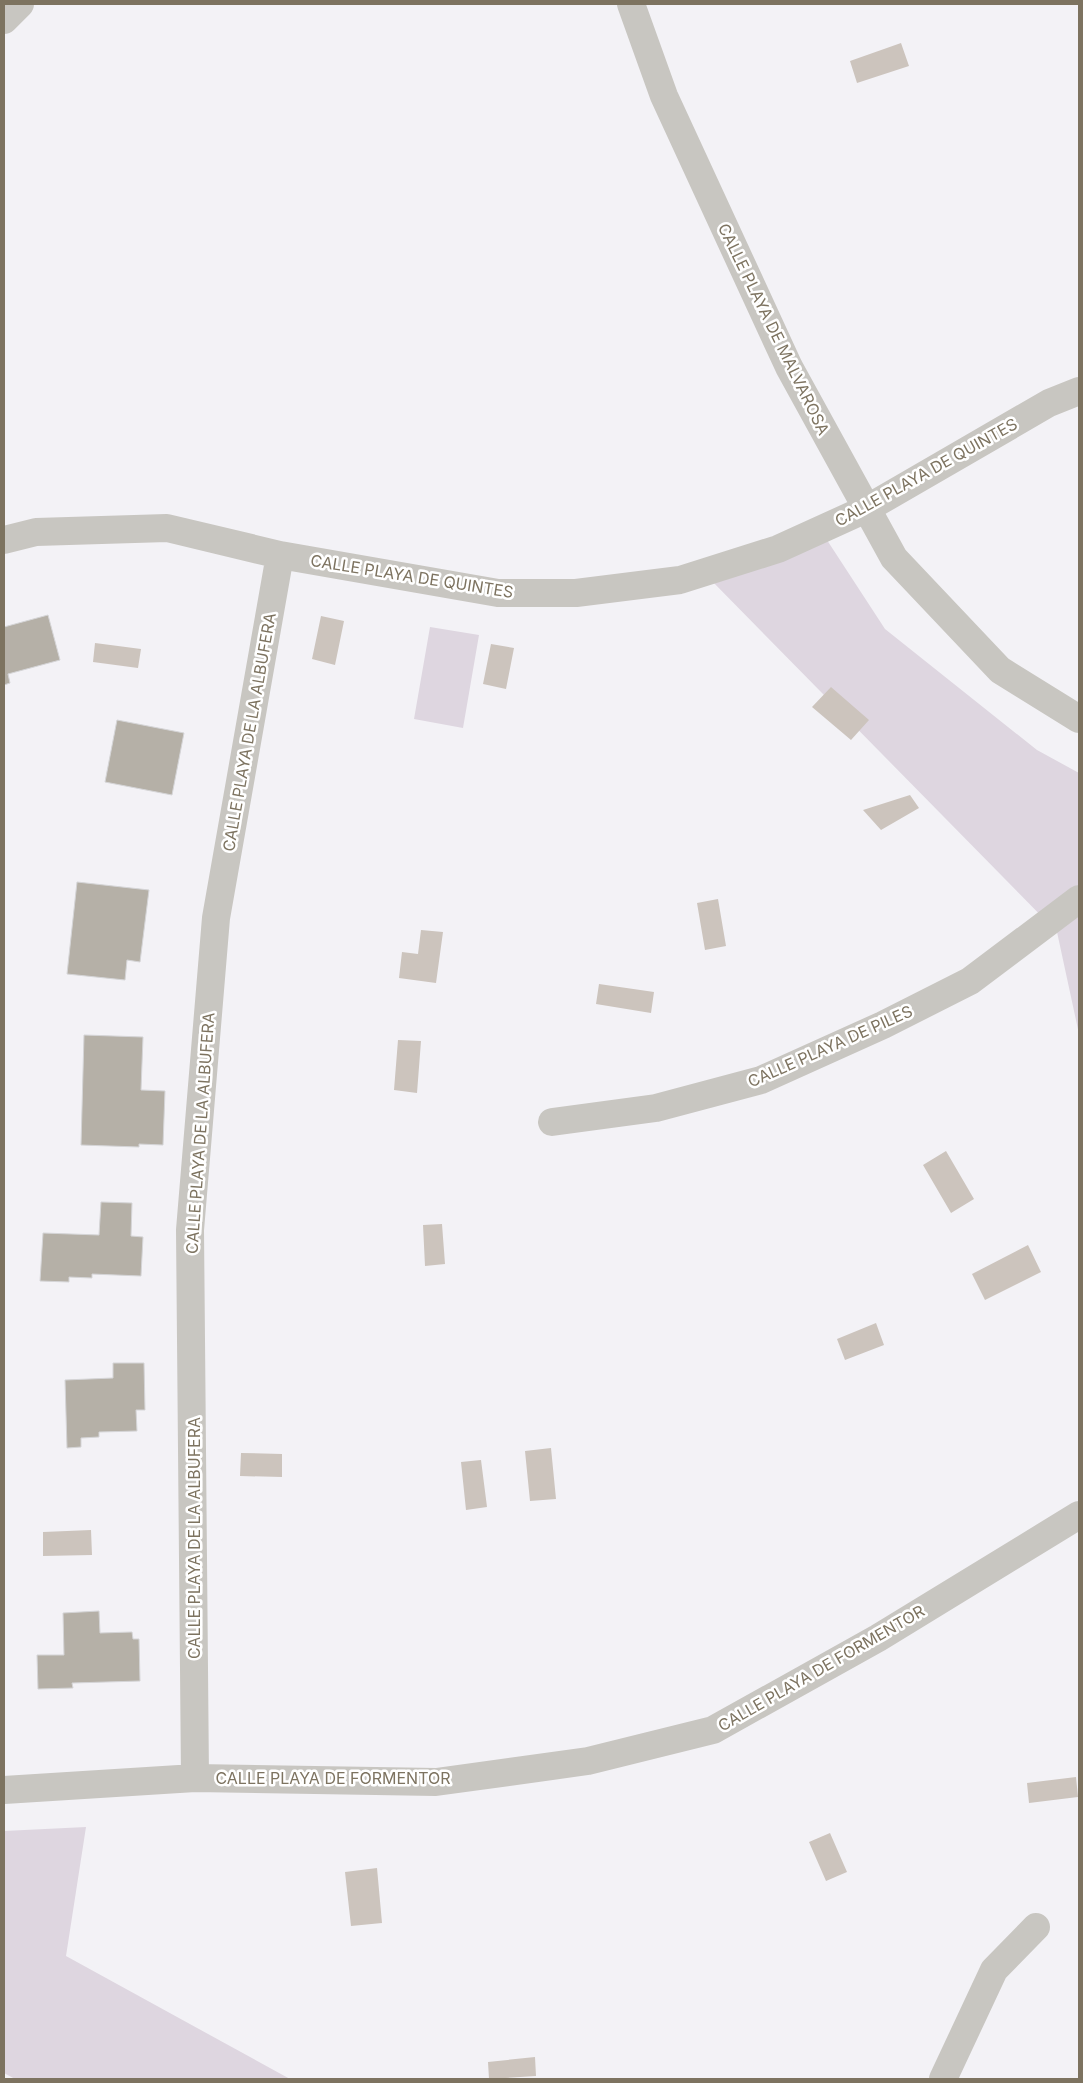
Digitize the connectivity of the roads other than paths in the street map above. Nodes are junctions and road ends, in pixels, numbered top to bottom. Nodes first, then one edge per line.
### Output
1 (20, 4) edge
2 (630, 4) edge
3 (4, 20) edge
4 (1079, 391) edge
5 (866, 508) junction
6 (4, 540) edge
7 (280, 555) junction
8 (1079, 719) edge
9 (1079, 899) edge
10 (552, 1122) dead end
11 (1079, 1515) edge
12 (195, 1778) junction
13 (4, 1790) edge
14 (1036, 1927) dead end
15 (943, 2079) edge

1 - 3 street
2 - 5 street, CALLE PLAYA DE MALVAROSA
4 - 5 street, CALLE PLAYA DE QUINTES
5 - 7 street, CALLE PLAYA DE QUINTES
5 - 8 street, CALLE PLAYA DE MALVAROSA
6 - 7 street, CALLE PLAYA DE QUINTES
7 - 12 street, CALLE PLAYA DE LA ALBUFERA
9 - 10 street, CALLE PLAYA DE PILES
11 - 12 street, CALLE PLAYA DE FORMENTOR
12 - 13 street, CALLE PLAYA DE FORMENTOR
14 - 15 street

